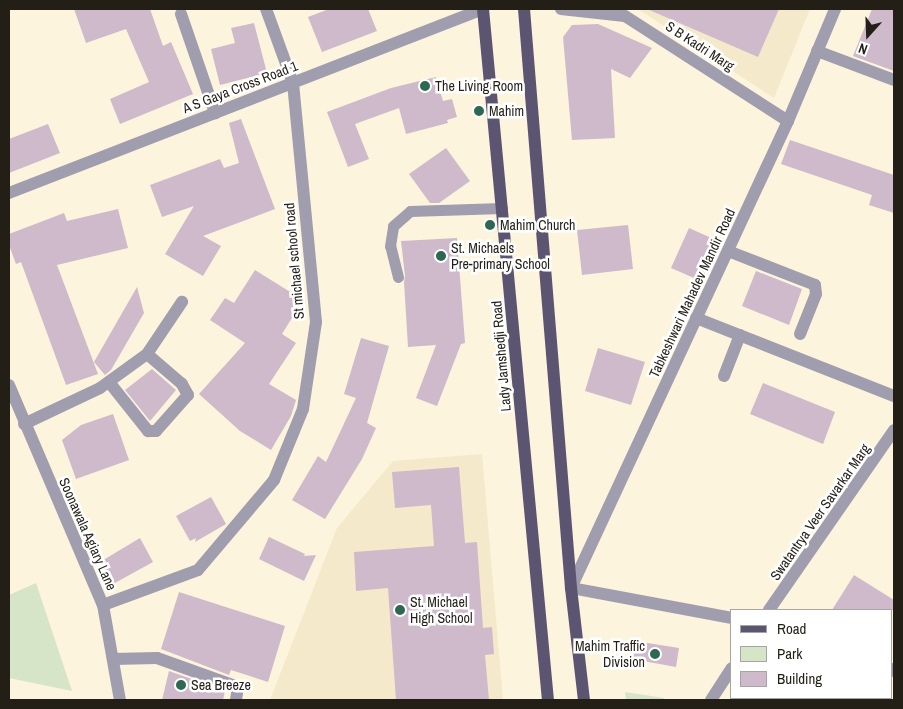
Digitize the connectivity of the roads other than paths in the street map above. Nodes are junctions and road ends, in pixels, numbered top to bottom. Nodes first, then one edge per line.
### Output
1 (266, 9) edge
2 (483, 9) edge
3 (524, 9) edge
4 (561, 9) edge
5 (835, 9) edge
6 (181, 14) dead end
7 (817, 51) junction
8 (894, 80) edge
9 (293, 83) junction
10 (215, 113) junction
11 (788, 121) junction
12 (9, 193) edge
13 (502, 208) junction
14 (728, 251) junction
15 (398, 277) dead end
16 (182, 302) dead end
17 (696, 318) junction
18 (800, 334) dead end
19 (740, 335) junction
20 (146, 354) junction
21 (724, 376) dead end
22 (109, 382) junction
23 (9, 385) edge
24 (894, 396) edge
25 (24, 424) junction
26 (894, 430) edge
27 (571, 588) junction
28 (103, 605) junction
29 (770, 609) edge
30 (730, 618) edge
31 (113, 659) junction
32 (730, 671) edge
33 (120, 700) edge
34 (236, 700) edge
35 (548, 700) edge
36 (584, 700) edge
37 (711, 700) edge

1 - 9 street, St michael school road
2 - 9 street, A S Gaya Cross Road 1
2 - 13 main road, Lady Jamshedji Road
3 - 27 main road
4 - 11 street, S B Kadri Marg
5 - 7 street, Tabkeshwari Mahadev Mandir Road
6 - 10 street
7 - 8 street
7 - 11 street, Tabkeshwari Mahadev Mandir Road
9 - 10 street, A S Gaya Cross Road 1
9 - 28 street, St michael school road
10 - 12 street, A S Gaya Cross Road 1
11 - 14 street, Tabkeshwari Mahadev Mandir Road
13 - 15 lane
13 - 35 main road, Lady Jamshedji Road
14 - 17 street, Tabkeshwari Mahadev Mandir Road
14 - 18 street
16 - 20 street
17 - 19 street
17 - 27 street, Tabkeshwari Mahadev Mandir Road
19 - 21 street
19 - 24 street
20 - 22 street
20 - 22 street
22 - 25 street
23 - 25 street, Soonawala Agiary Lane
25 - 28 street, Soonawala Agiary Lane
26 - 29 street, Swatantrya Veer Savarkar Marg
27 - 30 street
27 - 36 main road
28 - 31 street, Soonawala Agiary Lane
31 - 33 street, Soonawala Agiary Lane
31 - 34 street
32 - 37 street

